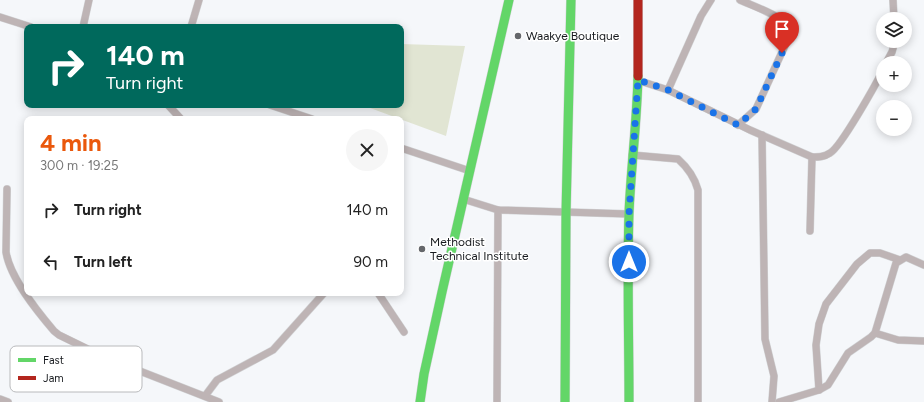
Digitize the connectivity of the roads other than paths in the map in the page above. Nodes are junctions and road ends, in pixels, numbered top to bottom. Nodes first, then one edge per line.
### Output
1 (89, 0) edge
2 (199, 0) edge
3 (509, 0) edge
4 (571, 0) edge
5 (638, 0) edge
6 (711, 0) edge
7 (740, 0) edge
8 (893, 0) edge
9 (894, 12) edge
10 (0, 17) edge
11 (84, 24) edge
12 (192, 24) edge
13 (24, 25) edge
14 (638, 80) junction
15 (876, 82) edge
16 (668, 90) junction
17 (171, 108) edge
18 (279, 108) edge
19 (178, 116) edge
20 (303, 116) edge
21 (738, 125) junction
22 (762, 135) junction
23 (404, 149) edge
24 (632, 155) junction
25 (812, 157) junction
26 (470, 171) junction
27 (8, 189) dead end
28 (463, 199) junction
29 (498, 210) junction
30 (566, 213) junction
31 (629, 214) junction
32 (810, 231) dead end
33 (900, 260) junction
34 (924, 265) edge
35 (24, 290) edge
36 (28, 296) edge
37 (321, 296) edge
38 (380, 296) edge
39 (404, 332) dead end
40 (875, 333) junction
41 (924, 341) edge
42 (82, 346) edge
43 (142, 372) edge
44 (819, 390) junction
45 (205, 396) junction
46 (0, 399) edge
47 (8, 402) edge
48 (219, 402) edge
49 (420, 402) edge
50 (497, 402) edge
51 (565, 402) edge
52 (629, 402) edge
53 (698, 402) edge
54 (772, 402) edge
55 (779, 402) edge

1 - 11 street
2 - 12 street
3 - 26 street
4 - 30 street
5 - 14 street
6 - 16 street
7 - 21 street
8 - 9 street
10 - 13 street
14 - 16 street
14 - 24 street
15 - 25 street
16 - 21 street
17 - 19 street
18 - 20 street
21 - 22 street
22 - 25 street
22 - 54 street
23 - 26 street
24 - 31 street
24 - 53 street
25 - 32 street
26 - 28 street
27 - 35 street
28 - 29 street
28 - 49 street
29 - 30 street
29 - 50 street
30 - 31 street
30 - 51 street
31 - 52 street
33 - 34 street
33 - 40 street
33 - 44 street
36 - 42 street
37 - 45 street
38 - 39 street
40 - 41 street
40 - 44 street
43 - 45 street
44 - 55 street
45 - 48 street
46 - 47 street

